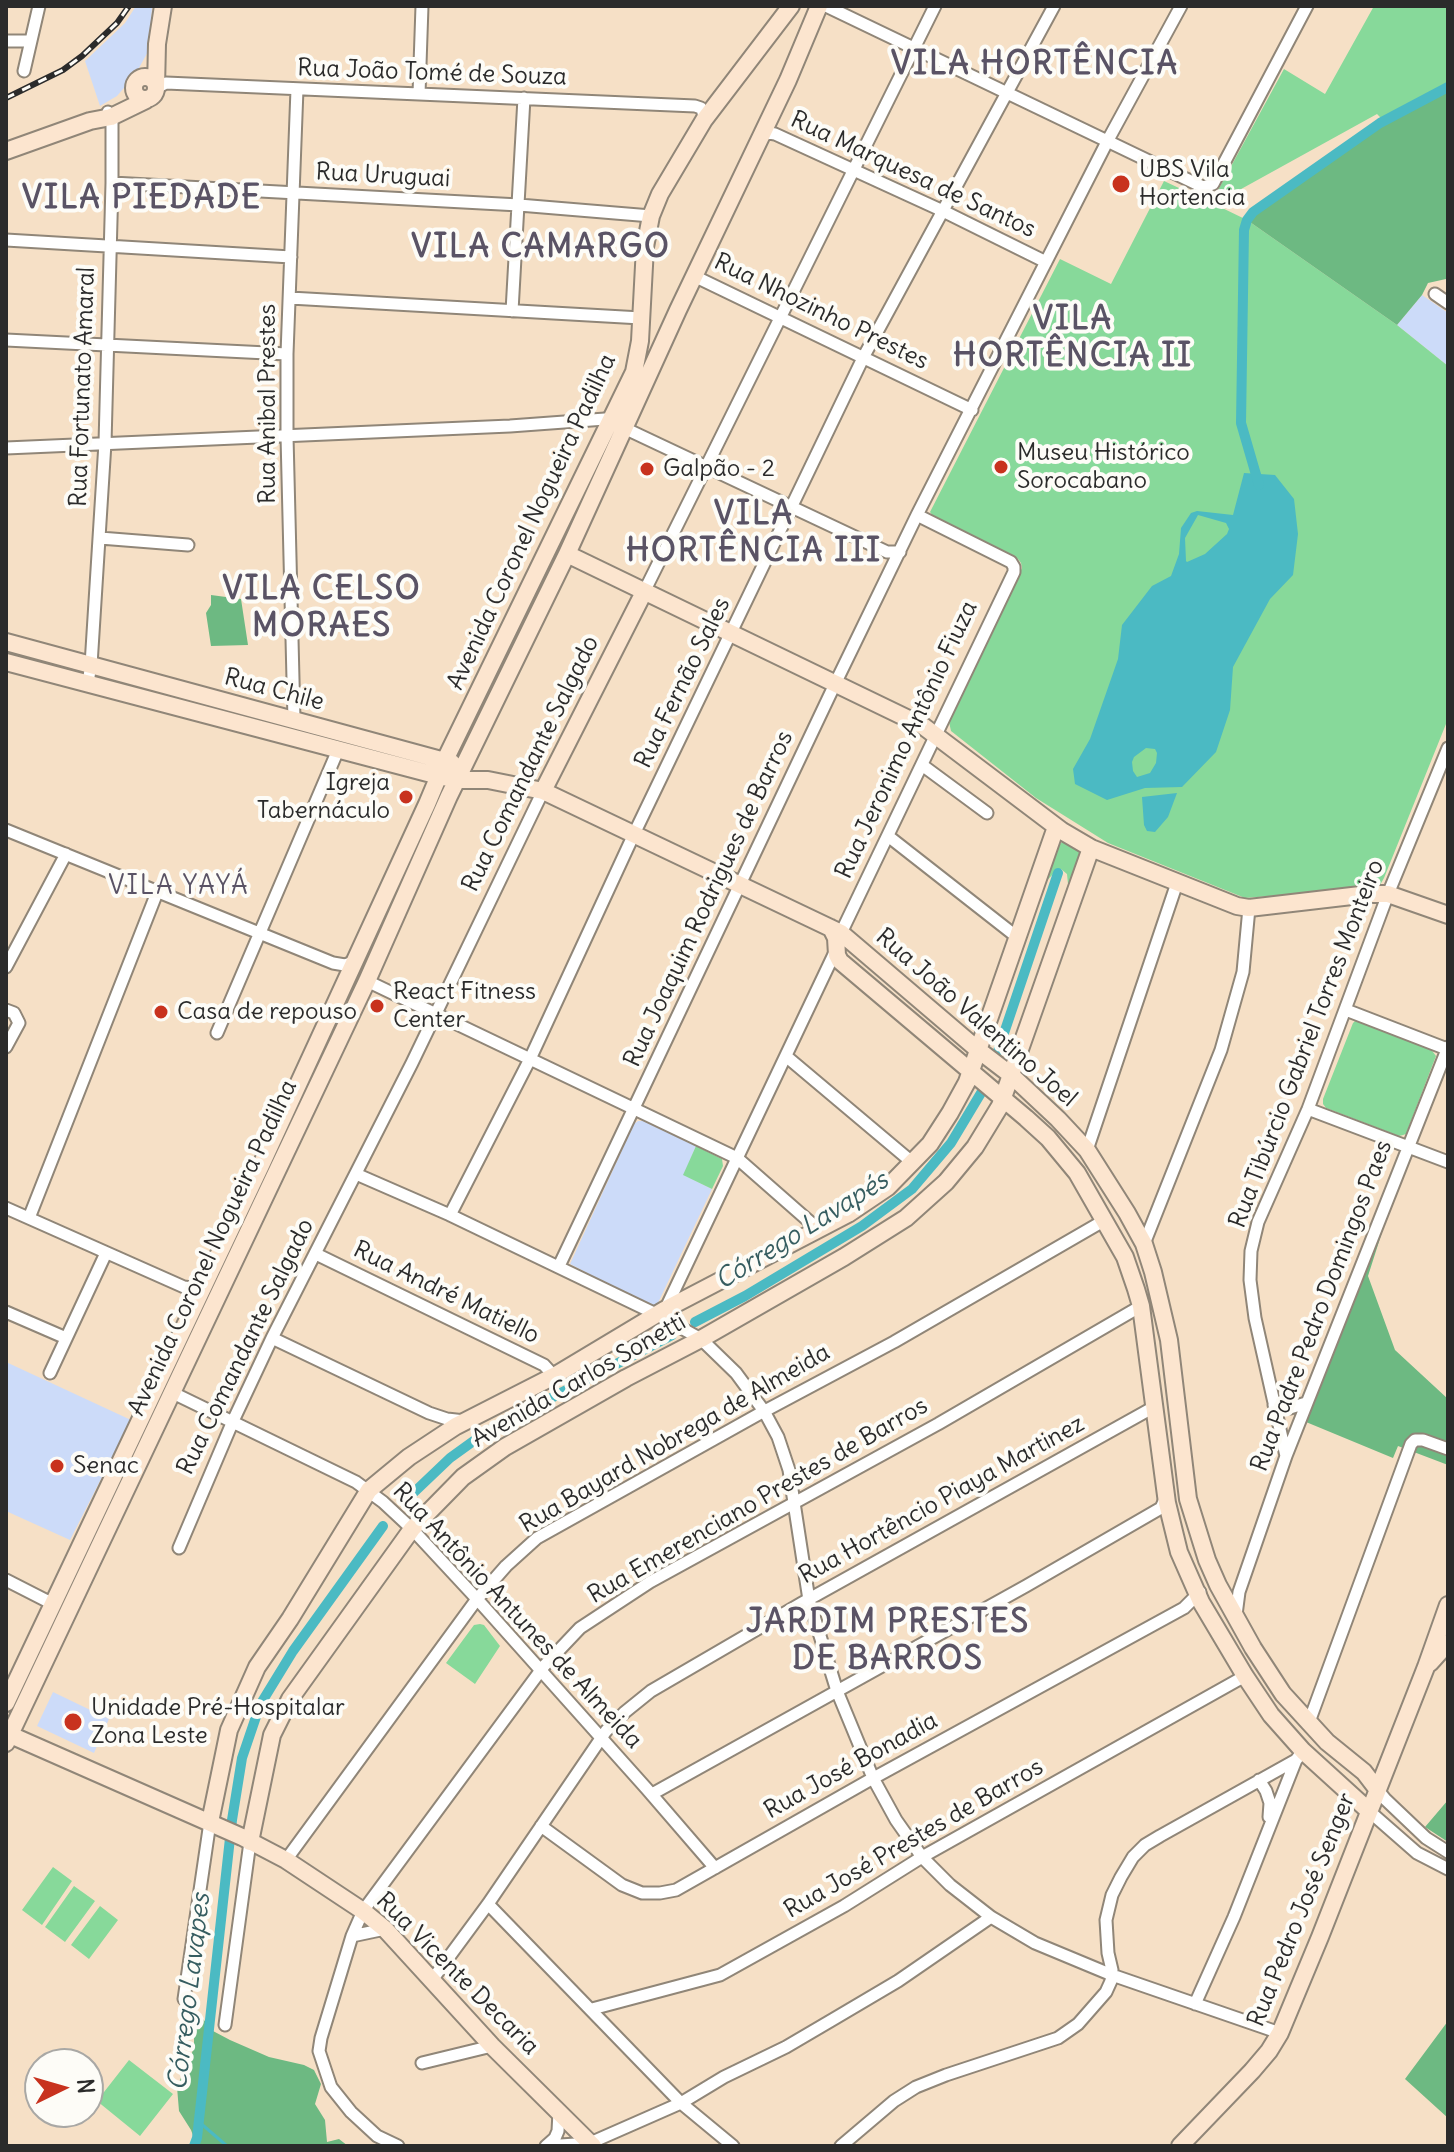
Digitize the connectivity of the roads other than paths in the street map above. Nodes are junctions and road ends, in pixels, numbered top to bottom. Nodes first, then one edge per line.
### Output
1 (39, 6) edge
2 (163, 6) edge
3 (422, 6) edge
4 (791, 6) edge
5 (819, 6) edge
6 (826, 6) edge
7 (935, 6) edge
8 (1054, 6) edge
9 (1181, 6) edge
10 (1307, 6) edge
11 (7, 41) edge
12 (30, 41) junction
13 (914, 48) junction
14 (24, 71) dead end
15 (297, 89) junction
16 (148, 90) junction
17 (1006, 92) junction
18 (419, 94) junction
19 (524, 98) junction
20 (109, 114) junction
21 (704, 120) junction
22 (760, 136) junction
23 (1108, 140) junction
24 (6, 151) edge
25 (854, 170) junction
26 (112, 183) junction
27 (293, 193) junction
28 (519, 205) junction
29 (943, 211) junction
30 (651, 216) junction
31 (6, 240) edge
32 (110, 246) junction
33 (291, 257) junction
34 (1046, 262) junction
35 (694, 276) junction
36 (1435, 294) dead end
37 (290, 298) junction
38 (1448, 303) edge
39 (678, 310) junction
40 (512, 311) junction
41 (779, 316) junction
42 (648, 319) junction
43 (6, 340) edge
44 (106, 344) junction
45 (287, 354) junction
46 (864, 356) junction
47 (972, 410) junction
48 (618, 424) junction
49 (287, 436) junction
50 (105, 443) junction
51 (6, 448) edge
52 (706, 466) junction
53 (792, 507) junction
54 (917, 515) junction
55 (100, 538) junction
56 (188, 545) dead end
57 (900, 552) junction
58 (567, 554) junction
59 (644, 592) junction
60 (732, 635) junction
61 (6, 642) edge
62 (6, 662) edge
63 (91, 665) junction
64 (88, 682) junction
65 (835, 684) junction
66 (294, 720) junction
67 (936, 735) junction
68 (1448, 748) edge
69 (338, 750) junction
70 (400, 765) junction
71 (922, 765) junction
72 (442, 768) junction
73 (460, 774) junction
74 (543, 791) junction
75 (427, 804) junction
76 (987, 813) dead end
77 (1059, 829) junction
78 (6, 830) edge
79 (634, 834) junction
80 (888, 836) junction
81 (1091, 848) junction
82 (66, 854) junction
83 (1177, 883) junction
84 (739, 886) junction
85 (158, 890) junction
86 (1388, 894) junction
87 (1249, 908) junction
88 (1448, 915) edge
89 (260, 932) junction
90 (1017, 937) junction
91 (840, 945) junction
92 (355, 961) junction
93 (333, 963) junction
94 (6, 967) edge
95 (367, 981) junction
96 (345, 984) junction
97 (6, 1010) edge
98 (1346, 1010) junction
99 (436, 1013) junction
100 (217, 1033) dead end
101 (6, 1047) edge
102 (1448, 1048) edge
103 (977, 1049) junction
104 (787, 1057) junction
105 (530, 1059) junction
106 (970, 1071) junction
107 (1011, 1075) junction
108 (1003, 1098) junction
109 (1308, 1109) junction
110 (634, 1110) junction
111 (1407, 1147) junction
112 (1087, 1150) junction
113 (737, 1158) junction
114 (1448, 1162) edge
115 (913, 1163) junction
116 (356, 1174) junction
117 (6, 1208) edge
118 (450, 1215) junction
119 (29, 1218) junction
120 (1105, 1220) junction
121 (819, 1230) junction
122 (1144, 1244) junction
123 (106, 1253) junction
124 (316, 1254) junction
125 (559, 1266) junction
126 (202, 1295) junction
127 (626, 1299) junction
128 (1141, 1306) junction
129 (6, 1312) edge
130 (661, 1313) junction
131 (628, 1333) junction
132 (66, 1338) junction
133 (272, 1338) junction
134 (701, 1339) junction
135 (50, 1373) dead end
136 (554, 1376) junction
137 (171, 1392) junction
138 (1306, 1403) junction
139 (1274, 1405) junction
140 (1154, 1407) junction
141 (764, 1411) junction
142 (429, 1413) junction
143 (233, 1421) junction
144 (465, 1421) junction
145 (436, 1438) junction
146 (1448, 1449) edge
147 (1286, 1456) junction
148 (369, 1490) junction
149 (1173, 1501) junction
150 (794, 1502) junction
151 (409, 1526) junction
152 (179, 1548) dead end
153 (6, 1580) edge
154 (1243, 1583) junction
155 (1211, 1597) junction
156 (477, 1599) junction
157 (809, 1600) junction
158 (53, 1604) junction
159 (1446, 1617) edge
160 (1236, 1619) junction
161 (1448, 1643) edge
162 (1426, 1667) junction
163 (540, 1671) junction
164 (1245, 1676) junction
165 (837, 1691) junction
166 (1319, 1695) junction
167 (6, 1703) edge
168 (1293, 1704) junction
169 (1309, 1722) junction
170 (7, 1737) edge
171 (601, 1737) junction
172 (1299, 1756) junction
173 (1387, 1764) junction
174 (1364, 1772) junction
175 (873, 1778) junction
176 (1259, 1780) junction
177 (1377, 1789) junction
178 (1350, 1792) junction
179 (215, 1793) junction
180 (652, 1794) junction
181 (187, 1811) junction
182 (1369, 1811) junction
183 (213, 1823) junction
184 (541, 1826) junction
185 (1265, 1837) junction
186 (246, 1839) junction
187 (1448, 1852) edge
188 (279, 1856) junction
189 (922, 1857) junction
190 (715, 1868) junction
191 (1448, 1869) edge
192 (240, 1903) junction
193 (488, 1904) junction
194 (363, 1911) junction
195 (991, 1917) junction
196 (385, 1929) junction
197 (352, 1936) junction
198 (1112, 1975) junction
199 (432, 1980) junction
200 (184, 1999) dead end
201 (1195, 2004) junction
202 (592, 2009) junction
203 (225, 2025) dead end
204 (1280, 2033) junction
205 (492, 2046) junction
206 (422, 2063) dead end
207 (681, 2103) junction
208 (559, 2110) junction
209 (592, 2144) edge
210 (398, 2146) edge
211 (546, 2146) edge
212 (733, 2146) edge
213 (841, 2146) edge
214 (1180, 2146) edge

1 - 12 street
2 - 16 street
3 - 18 street
4 - 21 street
5 - 22 street, Avenida Coronel Nogueira Padilha
6 - 13 street
7 - 13 street, Rua Comandante Salgado
8 - 17 street, Rua Fernão Sales
9 - 23 street, Rua Joaquim Rodrigues de Barros
10 - 23 street
11 - 12 street
12 - 14 street
13 - 17 street
13 - 25 street, Rua Comandante Salgado
15 - 16 street, Rua João Tomé de Souza
15 - 18 street, Rua João Tomé de Souza
15 - 27 street, Rua Anibal Prestes
16 - 20 street
17 - 23 street
17 - 29 street, Rua Fernão Sales
18 - 19 street, Rua João Tomé de Souza
19 - 21 street, Rua João Tomé de Souza
19 - 28 street
20 - 24 street
20 - 26 street, Rua Fortunato Amaral
21 - 30 street
22 - 25 street, Rua Marquesa de Santos
22 - 35 street, Avenida Coronel Nogueira Padilha
23 - 34 street, Rua Joaquim Rodrigues de Barros
25 - 29 street, Rua Marquesa de Santos
25 - 41 street, Rua Comandante Salgado
26 - 27 street, Rua Uruguai
26 - 32 street, Rua Fortunato Amaral
27 - 28 street, Rua Uruguai
27 - 33 street, Rua Anibal Prestes
28 - 30 street, Rua Uruguai
28 - 40 street
29 - 34 street, Rua Marquesa de Santos
29 - 46 street, Rua Fernão Sales
30 - 42 street, Avenida Coronel Nogueira Padilha
31 - 32 street
32 - 33 street
32 - 44 street, Rua Fortunato Amaral
33 - 37 street, Rua Anibal Prestes
34 - 47 street, Rua Joaquim Rodrigues de Barros
35 - 39 street, Avenida Coronel Nogueira Padilha
35 - 41 street, Rua Nhozinho Prestes
36 - 38 street
37 - 40 street
37 - 45 street, Rua Anibal Prestes
39 - 42 street
39 - 48 street, Avenida Coronel Nogueira Padilha
40 - 42 street
41 - 46 street, Rua Nhozinho Prestes
41 - 52 street, Rua Comandante Salgado
42 - 48 street, Avenida Coronel Nogueira Padilha
43 - 44 street
44 - 45 street
44 - 50 street, Rua Fortunato Amaral
45 - 49 street, Rua Anibal Prestes
46 - 47 street, Rua Nhozinho Prestes
46 - 53 street, Rua Fernão Sales
47 - 54 street, Rua Joaquim Rodrigues de Barros
48 - 49 street
48 - 52 street
48 - 58 street, Avenida Coronel Nogueira Padilha
48 - 72 street, Avenida Coronel Nogueira Padilha
49 - 50 street
49 - 66 street, Rua Anibal Prestes
50 - 51 street
50 - 55 street, Rua Fortunato Amaral
52 - 53 street
52 - 59 street, Rua Comandante Salgado
53 - 57 street
53 - 60 street, Rua Fernão Sales
54 - 57 street, Rua Joaquim Rodrigues de Barros
54 - 67 street, Rua Jeronimo Antônio Fiuza
55 - 56 street
55 - 63 street, Rua Fortunato Amaral
57 - 65 street, Rua Joaquim Rodrigues de Barros
58 - 59 street
58 - 73 street, Avenida Coronel Nogueira Padilha
59 - 60 street
59 - 74 street, Rua Comandante Salgado
60 - 65 street
60 - 79 street, Rua Fernão Sales
61 - 63 street, Rua Chile
62 - 64 street, Rua Chile
63 - 64 street
63 - 66 street, Rua Chile
64 - 69 street, Rua Chile
65 - 67 street
65 - 84 street, Rua Joaquim Rodrigues de Barros
66 - 72 street, Rua Chile
67 - 71 street, Rua Jeronimo Antônio Fiuza
67 - 77 street
68 - 86 street, Rua Tibúrcio Gabriel Torres Monteiro
69 - 70 street, Rua Chile
69 - 89 street
70 - 72 street, Rua Chile
70 - 75 street
71 - 76 street
71 - 80 street, Rua Jeronimo Antônio Fiuza
72 - 73 street
72 - 75 street, Avenida Coronel Nogueira Padilha
73 - 74 street, Rua João Valentino Joel
73 - 95 street, Avenida Coronel Nogueira Padilha
74 - 79 street, Rua João Valentino Joel
74 - 99 street, Rua Comandante Salgado
75 - 92 street, Avenida Coronel Nogueira Padilha
77 - 81 street
77 - 90 street, Avenida Carlos Sonetti
78 - 82 street
79 - 84 street, Rua João Valentino Joel
79 - 105 street, Rua Fernão Sales
80 - 90 street
80 - 91 street, Rua Jeronimo Antônio Fiuza
81 - 83 street
81 - 107 street, Avenida Carlos Sonetti
82 - 85 street
82 - 94 street
83 - 87 street
83 - 112 street
84 - 91 street, Rua João Valentino Joel
84 - 110 street, Rua Joaquim Rodrigues de Barros
85 - 89 street
85 - 119 street
86 - 87 street
86 - 88 street
86 - 98 street, Rua Tibúrcio Gabriel Torres Monteiro
87 - 122 street
89 - 93 street
89 - 100 street
90 - 103 street, Avenida Carlos Sonetti
91 - 103 street, Rua João Valentino Joel
91 - 104 street, Rua Jeronimo Antônio Fiuza
91 - 106 street, Rua João Valentino Joel
92 - 93 street
92 - 96 street, Avenida Coronel Nogueira Padilha
93 - 96 street
95 - 99 street
95 - 126 street, Avenida Coronel Nogueira Padilha
96 - 126 street, Avenida Coronel Nogueira Padilha
97 - 101 street
98 - 102 street
98 - 109 street, Rua Tibúrcio Gabriel Torres Monteiro
99 - 105 street
99 - 116 street, Rua Comandante Salgado
102 - 111 street, Rua Padre Pedro Domingos Paes
103 - 106 street, Avenida Carlos Sonetti
103 - 107 street, Rua João Valentino Joel
104 - 113 street, Rua Jeronimo Antônio Fiuza
104 - 115 street
105 - 110 street
105 - 118 street, Rua Fernão Sales
106 - 108 street, Rua João Valentino Joel
106 - 115 street, Avenida Carlos Sonetti
107 - 108 street, Avenida Carlos Sonetti
107 - 112 street, Rua João Valentino Joel
108 - 120 street, Rua João Valentino Joel
108 - 134 street, Avenida Carlos Sonetti
109 - 111 street
109 - 139 street, Rua Tibúrcio Gabriel Torres Monteiro
110 - 113 street
110 - 125 street, Rua Joaquim Rodrigues de Barros
111 - 114 street
111 - 138 street, Rua Padre Pedro Domingos Paes
112 - 122 street, Rua João Valentino Joel
113 - 121 street
113 - 130 street, Rua Jeronimo Antônio Fiuza
115 - 121 street, Avenida Carlos Sonetti
116 - 118 street
116 - 124 street, Rua Comandante Salgado
117 - 119 street
118 - 125 street
119 - 123 street
120 - 128 street, Rua João Valentino Joel
120 - 141 street, Rua Bayard Nobrega de Almeida
121 - 130 street, Avenida Carlos Sonetti
122 - 149 street, Rua João Valentino Joel
123 - 126 street
123 - 132 street
124 - 133 street, Rua Comandante Salgado
124 - 136 street, Rua André Matiello
125 - 127 street
126 - 137 street, Avenida Coronel Nogueira Padilha
126 - 158 street, Avenida Coronel Nogueira Padilha
127 - 130 street
127 - 131 street
128 - 140 street, Rua João Valentino Joel
128 - 150 street, Rua Emerenciano Prestes de Barros
129 - 132 street
130 - 131 street, Avenida Carlos Sonetti
130 - 134 street
131 - 136 street, Avenida Carlos Sonetti
132 - 135 street
133 - 142 street
133 - 143 street, Rua Comandante Salgado
134 - 141 street
134 - 151 street, Avenida Carlos Sonetti
136 - 144 street, Avenida Carlos Sonetti
137 - 143 street, Rua Antônio Antunes de Almeida
137 - 170 street, Avenida Coronel Nogueira Padilha
138 - 139 street
138 - 147 street, Rua Padre Pedro Domingos Paes
139 - 147 street, Rua Tibúrcio Gabriel Torres Monteiro
140 - 149 street, Rua João Valentino Joel
140 - 157 street, Rua Hortêncio Piaya Martinez
141 - 150 street
141 - 156 street, Rua Bayard Nobrega de Almeida
142 - 144 street
142 - 145 street
143 - 148 street, Rua Antônio Antunes de Almeida
143 - 152 street, Rua Comandante Salgado
144 - 145 street, Avenida Carlos Sonetti
145 - 148 street, Avenida Carlos Sonetti
146 - 166 street
147 - 154 street, Rua Padre Pedro Domingos Paes
148 - 151 street, Rua Antônio Antunes de Almeida
148 - 179 street, Avenida Carlos Sonetti
149 - 155 street, Rua João Valentino Joel
149 - 155 street, Rua João Valentino Joel
149 - 165 street
150 - 157 street
150 - 163 street, Rua Emerenciano Prestes de Barros
151 - 156 street, Rua Antônio Antunes de Almeida
151 - 186 street, Avenida Carlos Sonetti
153 - 158 street
154 - 155 street, Rua Padre Pedro Domingos Paes
154 - 160 street, Rua Padre Pedro Domingos Paes
155 - 160 street, Rua João Valentino Joel
155 - 164 street, Rua João Valentino Joel
155 - 175 street, Rua José Bonadia
156 - 163 street, Rua Antônio Antunes de Almeida
156 - 188 street, Rua Bayard Nobrega de Almeida
157 - 165 street
157 - 171 street, Rua Hortêncio Piaya Martinez
158 - 167 street, Avenida Coronel Nogueira Padilha
159 - 162 street, Rua Pedro José Senger
160 - 168 street, Rua João Valentino Joel
161 - 162 street, Rua Pedro José Senger
162 - 173 street, Rua Pedro José Senger
163 - 171 street, Rua Antônio Antunes de Almeida
163 - 194 street, Rua Emerenciano Prestes de Barros
164 - 172 street, Rua João Valentino Joel
164 - 189 street, Rua José Prestes de Barros
165 - 175 street
165 - 180 street
166 - 168 street
166 - 169 street
168 - 169 street, Rua João Valentino Joel
169 - 174 street, Rua João Valentino Joel
170 - 181 street, Rua Vicente Decaria
171 - 180 street, Rua Antônio Antunes de Almeida
171 - 184 street, Rua Hortêncio Piaya Martinez
172 - 176 street
172 - 178 street, Rua João Valentino Joel
172 - 185 street
173 - 174 street
173 - 177 street, Rua Pedro José Senger
174 - 177 street, Rua João Valentino Joel
174 - 178 street
175 - 189 street
175 - 190 street, Rua José Bonadia
176 - 185 street
176 - 198 street
177 - 182 street, Rua Pedro José Senger
177 - 187 street
178 - 182 street, Rua João Valentino Joel
179 - 181 street
179 - 183 street, Avenida Carlos Sonetti
180 - 190 street, Rua Antônio Antunes de Almeida
181 - 183 street, Rua Vicente Decaria
182 - 191 street
182 - 204 street, Rua Pedro José Senger
183 - 186 street, Rua Vicente Decaria
183 - 200 street, Avenida Carlos Sonetti
184 - 190 street, Rua José Bonadia
184 - 193 street, Rua Hortêncio Piaya Martinez
185 - 201 street
186 - 188 street, Rua Vicente Decaria
186 - 192 street, Avenida Carlos Sonetti
188 - 192 street, Avenida Carlos Sonetti
188 - 194 street, Rua Vicente Decaria
189 - 195 street
189 - 202 street, Rua José Prestes de Barros
192 - 203 street, Avenida Carlos Sonetti
193 - 199 street, Rua Hortêncio Piaya Martinez
193 - 202 street
194 - 196 street, Rua Vicente Decaria
194 - 197 street, Rua Emerenciano Prestes de Barros
195 - 198 street
195 - 207 street
196 - 197 street
196 - 199 street, Rua Vicente Decaria
197 - 210 street, Rua Emerenciano Prestes de Barros
198 - 201 street
198 - 213 street
199 - 205 street, Rua Vicente Decaria
201 - 204 street
202 - 207 street
204 - 214 street, Rua Pedro José Senger
205 - 206 street
205 - 208 street, Rua Vicente Decaria
207 - 209 street
207 - 212 street
208 - 209 street, Rua Vicente Decaria
208 - 211 street
209 - 211 street

